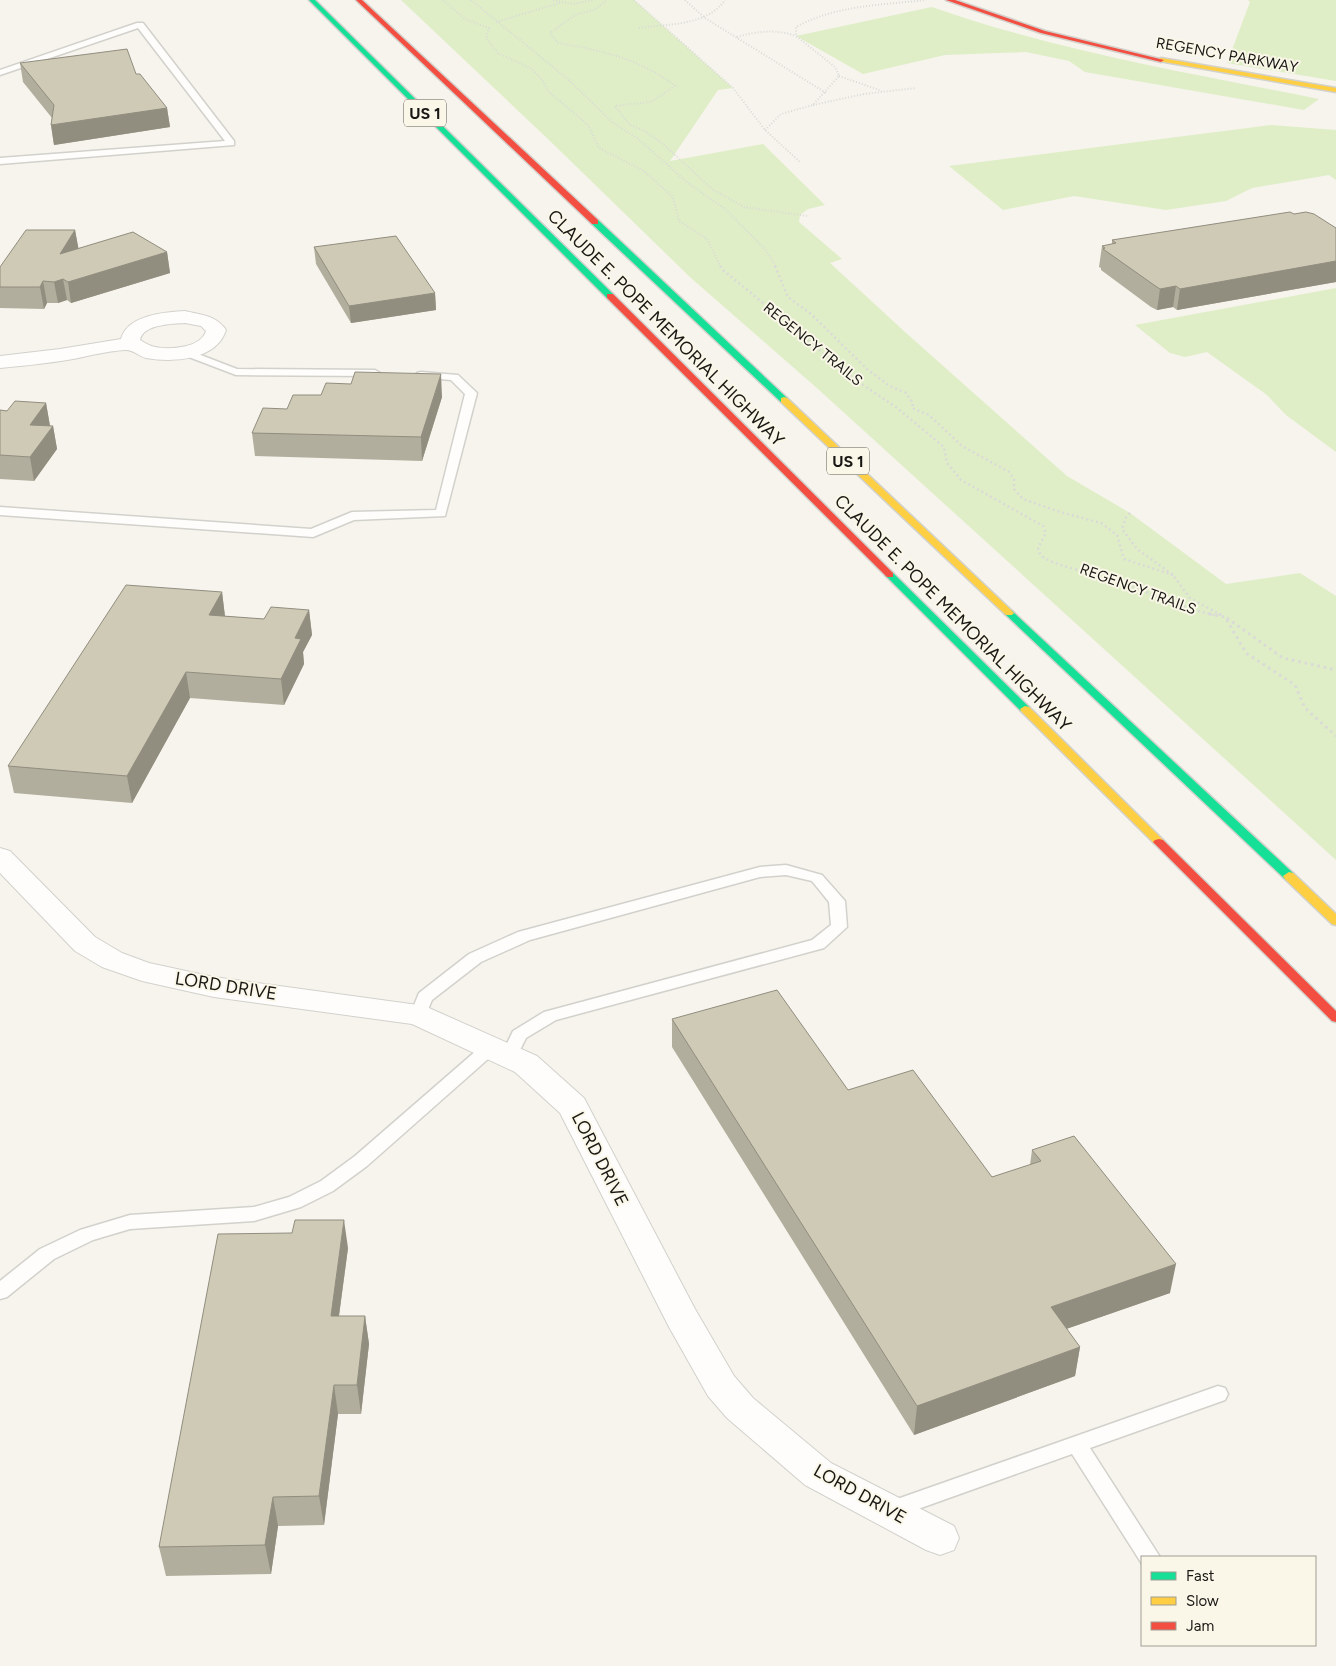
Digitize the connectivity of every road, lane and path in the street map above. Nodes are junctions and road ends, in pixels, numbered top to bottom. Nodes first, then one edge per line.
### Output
1 (312, 0) edge
2 (359, 0) edge
3 (443, 0) edge
4 (471, 0) edge
5 (553, 0) edge
6 (593, 0) edge
7 (634, 0) edge
8 (686, 0) edge
9 (725, 0) edge
10 (926, 0) edge
11 (949, 0) edge
12 (977, 0) edge
13 (606, 1) edge
14 (560, 3) junction
15 (705, 18) junction
16 (496, 22) junction
17 (662, 24) junction
18 (639, 28) dead end
19 (796, 36) junction
20 (736, 38) junction
21 (1112, 48) junction
22 (0, 73) edge
23 (839, 76) junction
24 (916, 88) dead end
25 (1336, 90) edge
26 (882, 91) junction
27 (826, 93) junction
28 (813, 105) junction
29 (766, 130) junction
30 (0, 161) edge
31 (800, 162) dead end
32 (806, 216) dead end
33 (131, 343) junction
34 (185, 352) junction
35 (0, 362) edge
36 (386, 374) edge
37 (406, 375) edge
38 (0, 511) edge
39 (1130, 513) dead end
40 (1173, 575) junction
41 (1225, 617) junction
42 (1336, 670) edge
43 (1336, 736) edge
44 (0, 857) edge
45 (1336, 921) edge
46 (418, 1015) junction
47 (1336, 1018) edge
48 (500, 1052) junction
49 (0, 1292) edge
50 (1218, 1394) dead end
51 (1076, 1444) junction
52 (888, 1511) junction
53 (940, 1538) dead end
54 (1147, 1556) edge

1 - 47 main road, CLAUDE E. POPE MEMORIAL HIGHWAY / US 1
2 - 45 main road, CLAUDE E. POPE MEMORIAL HIGHWAY / US 1
3 - 41 path, REGENCY TRAILS
4 - 16 path, REGENCY TRAILS
5 - 14 path
6 - 14 path
7 - 17 path
8 - 15 path
9 - 15 path
10 - 19 path
11 - 21 main road, REGENCY PARKWAY
12 - 21 main road, REGENCY PARKWAY
13 - 32 path
14 - 16 path
15 - 17 path
15 - 20 path
16 - 40 path, REGENCY TRAILS
17 - 18 path
17 - 29 path
19 - 20 path
19 - 23 path
20 - 27 path
21 - 25 main road, REGENCY PARKWAY
22 - 30 lane
23 - 26 path
23 - 27 path
24 - 26 path
26 - 28 path
27 - 28 path
28 - 29 path
29 - 31 path
33 - 34 street
33 - 34 street
33 - 35 street
34 - 36 lane
37 - 38 lane
39 - 40 path, REGENCY TRAILS
40 - 41 path, REGENCY TRAILS
41 - 42 path, REGENCY TRAILS
41 - 43 path
44 - 46 street, LORD DRIVE
46 - 48 street, LORD DRIVE
46 - 48 lane
48 - 49 lane
48 - 52 street, LORD DRIVE
50 - 51 lane
51 - 52 lane
51 - 54 lane
52 - 53 street, LORD DRIVE

